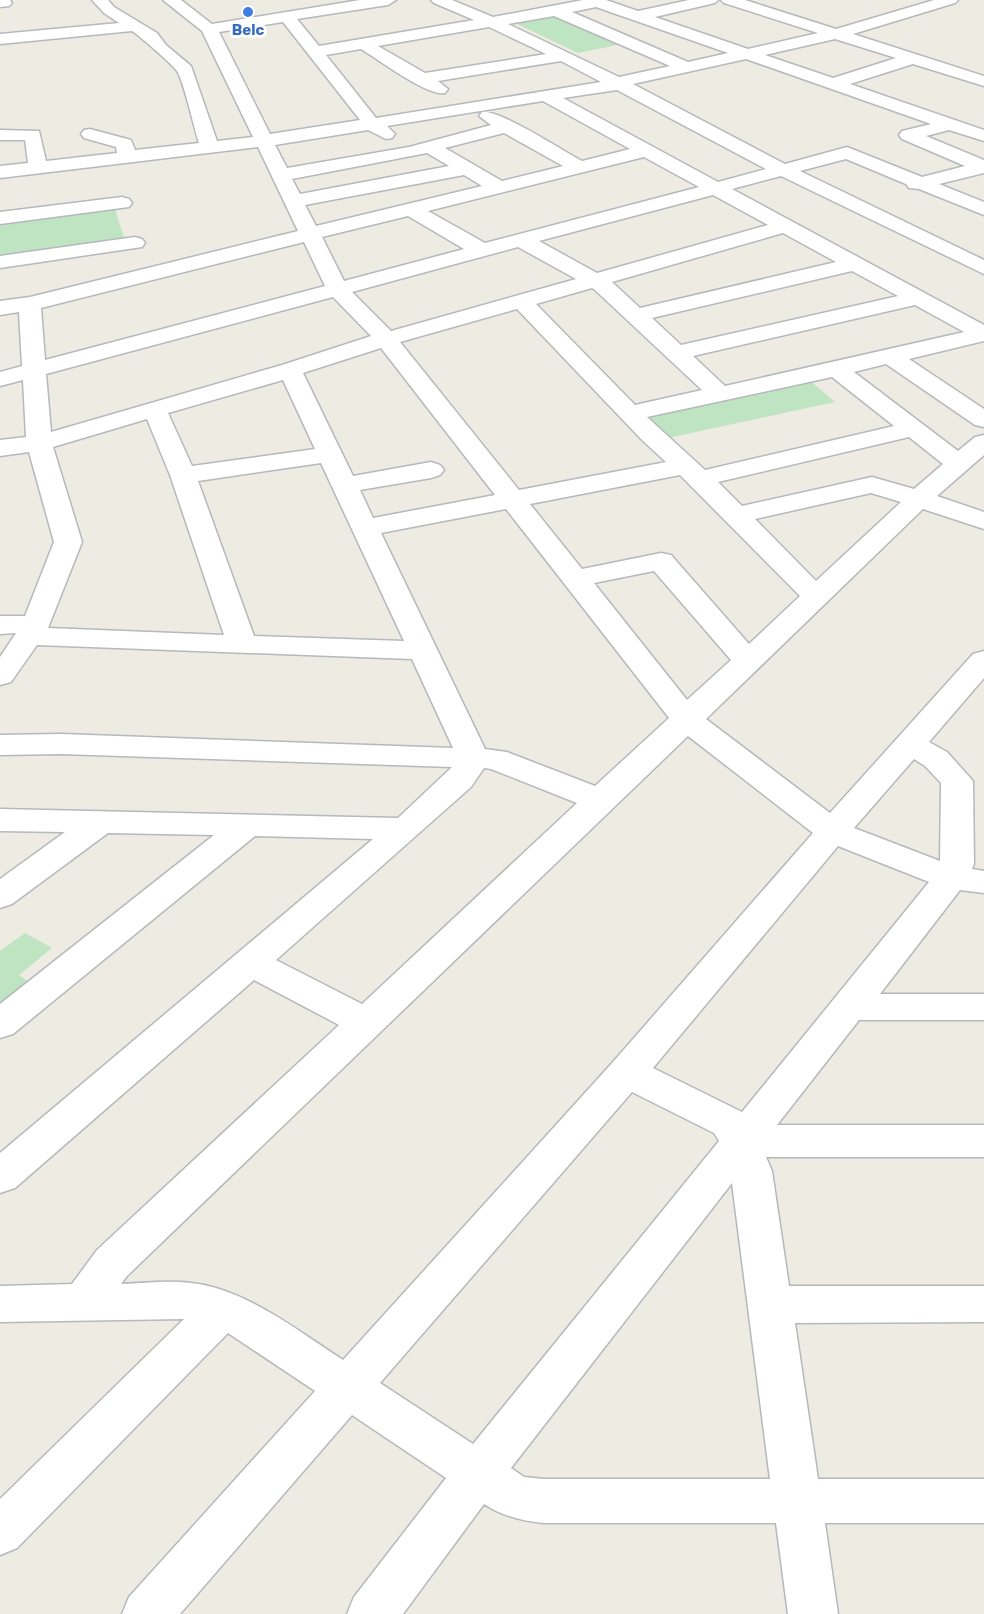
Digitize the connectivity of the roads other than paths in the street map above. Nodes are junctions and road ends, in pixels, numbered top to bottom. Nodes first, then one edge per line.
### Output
1 (100, 0) edge
2 (171, 0) edge
3 (388, 0) edge
4 (439, 0) edge
5 (710, 0) edge
6 (729, 0) edge
7 (950, 0) edge
8 (594, 1) edge
9 (356, 6) junction
10 (556, 11) junction
11 (638, 16) junction
12 (286, 17) junction
13 (490, 21) junction
14 (134, 26) junction
15 (209, 29) junction
16 (431, 32) junction
17 (736, 32) dead end
18 (836, 34) junction
19 (403, 37) junction
20 (0, 39) edge
21 (706, 40) junction
22 (362, 44) junction
23 (451, 44) dead end
24 (314, 52) junction
25 (747, 54) junction
26 (562, 56) junction
27 (914, 58) junction
28 (686, 67) junction
29 (876, 70) junction
30 (489, 73) junction
31 (421, 79) junction
32 (909, 80) dead end
33 (984, 81) edge
34 (618, 83) junction
35 (832, 84) junction
36 (438, 88) junction
37 (546, 96) junction
38 (525, 100) junction
39 (472, 108) junction
40 (436, 114) junction
41 (372, 124) junction
42 (951, 124) junction
43 (508, 126) junction
44 (90, 134) dead end
45 (0, 135) edge
46 (908, 135) junction
47 (984, 136) edge
48 (207, 140) junction
49 (263, 141) junction
50 (430, 147) junction
51 (645, 151) junction
52 (410, 152) junction
53 (847, 153) junction
54 (578, 167) junction
55 (38, 168) junction
56 (271, 168) junction
57 (466, 169) junction
58 (784, 170) junction
59 (981, 170) edge
60 (119, 171) junction
61 (0, 172) edge
62 (920, 183) junction
63 (499, 188) junction
64 (714, 189) junction
65 (294, 201) junction
66 (850, 203) junction
67 (411, 209) junction
68 (984, 209) edge
69 (0, 218) edge
70 (783, 227) junction
71 (312, 234) junction
72 (521, 240) junction
73 (135, 243) junction
74 (481, 250) junction
75 (0, 262) edge
76 (853, 264) junction
77 (984, 268) edge
78 (144, 275) junction
79 (594, 281) junction
80 (768, 284) junction
81 (337, 289) junction
82 (706, 298) junction
83 (917, 298) junction
84 (522, 302) junction
85 (30, 304) junction
86 (0, 308) edge
87 (638, 315) junction
88 (820, 319) junction
89 (758, 333) junction
90 (984, 334) edge
91 (386, 339) junction
92 (678, 352) junction
93 (890, 356) junction
94 (836, 369) junction
95 (35, 370) junction
96 (290, 370) junction
97 (0, 379) edge
98 (720, 394) junction
99 (155, 410) junction
100 (630, 413) junction
101 (984, 420) edge
102 (913, 429) junction
103 (984, 442) edge
104 (39, 443) junction
105 (0, 448) edge
106 (330, 454) junction
107 (959, 464) junction
108 (431, 470) dead end
109 (692, 472) junction
110 (183, 475) junction
111 (345, 485) junction
112 (513, 499) junction
113 (919, 500) junction
114 (735, 516) junction
115 (984, 521) edge
116 (365, 528) junction
117 (574, 579) junction
118 (819, 596) junction
119 (0, 625) edge
120 (32, 630) junction
121 (242, 644) junction
122 (424, 651) junction
123 (747, 660) junction
124 (984, 660) edge
125 (0, 676) edge
126 (686, 719) junction
127 (910, 744) junction
128 (0, 745) edge
129 (474, 759) junction
130 (971, 789) edge
131 (602, 801) junction
132 (0, 820) edge
133 (101, 822) junction
134 (248, 825) junction
135 (406, 829) junction
136 (832, 832) junction
137 (967, 880) edge
138 (0, 896) edge
139 (252, 963) junction
140 (849, 1007) junction
141 (984, 1007) edge
142 (368, 1023) junction
143 (0, 1024) edge
144 (627, 1072) junction
145 (740, 1141) junction
146 (984, 1141) edge
147 (0, 1177) edge
148 (83, 1303) junction
149 (0, 1304) edge
150 (984, 1304) edge
151 (770, 1305) junction
152 (223, 1310) junction
153 (348, 1389) junction
154 (479, 1472) junction
155 (16, 1499) edge
156 (796, 1501) junction
157 (984, 1502) edge
158 (0, 1532) edge
159 (147, 1614) edge
160 (372, 1614) edge
161 (813, 1614) edge

1 - 14 street
2 - 15 street
3 - 9 street
4 - 13 street
5 - 11 street
6 - 18 street
7 - 18 street
8 - 10 street
8 - 11 street
9 - 12 street
9 - 19 street
10 - 13 street
10 - 28 street
11 - 21 street
12 - 15 street
12 - 24 street
13 - 16 street
13 - 26 street
14 - 20 street
14 - 48 street
15 - 49 street
16 - 19 street
16 - 23 street
17 - 21 street
18 - 25 street
18 - 27 street
19 - 22 street
21 - 25 street
22 - 24 street
22 - 31 street
24 - 41 street
25 - 28 street
25 - 35 street
26 - 30 street
26 - 34 street
27 - 29 street
27 - 33 street
28 - 34 street
29 - 32 street
29 - 35 street
30 - 31 street
30 - 38 street
31 - 36 street
34 - 37 street
34 - 58 street
35 - 42 street
36 - 39 street
36 - 40 street
37 - 38 street
37 - 51 street
38 - 39 street
39 - 40 street
39 - 43 street
40 - 41 street
41 - 49 street
41 - 52 street
42 - 46 street
42 - 47 street
43 - 50 street
43 - 54 street
44 - 60 street
45 - 55 street
46 - 53 street
46 - 59 street
48 - 49 street
48 - 60 street
49 - 56 street
50 - 52 street
50 - 57 street
51 - 54 street
51 - 64 street
52 - 56 street
53 - 58 street
53 - 62 street
54 - 63 street
55 - 60 street
55 - 61 street
56 - 65 street
57 - 63 street
57 - 65 street
58 - 64 street
58 - 66 street
59 - 62 street
60 - 69 street
60 - 73 street
62 - 66 street
62 - 68 street
63 - 67 street
64 - 70 street
64 - 72 street
65 - 71 street
66 - 77 street
67 - 71 street
67 - 74 street
70 - 76 street
70 - 79 street
71 - 78 street
71 - 81 street
72 - 74 street
72 - 79 street
73 - 75 street
73 - 78 street
74 - 81 street
76 - 80 street
76 - 83 street
78 - 85 street
79 - 84 street
79 - 87 street
80 - 82 street
80 - 88 street
81 - 91 street
81 - 95 street
82 - 87 street
82 - 89 street
83 - 88 street
83 - 90 street
84 - 91 street
84 - 100 street
85 - 86 street
85 - 95 street
87 - 92 street
88 - 89 street
89 - 92 street
90 - 93 street
91 - 96 street
91 - 112 street
92 - 98 street
93 - 94 street
93 - 101 street
94 - 98 street
94 - 102 street
95 - 97 street
95 - 104 street
96 - 99 street
96 - 106 street
98 - 100 street
99 - 104 street
99 - 110 street
100 - 109 street
102 - 107 street
102 - 109 street
103 - 107 street
104 - 105 street
104 - 120 street
106 - 110 street
106 - 111 street
107 - 113 street
108 - 111 street
109 - 112 street
109 - 114 street
110 - 121 street
111 - 116 street
112 - 116 street
112 - 117 street
113 - 114 street
113 - 115 street
113 - 118 street
114 - 118 street
116 - 122 street
117 - 123 street
117 - 126 street
118 - 123 street
119 - 120 street
120 - 121 street
120 - 125 street
121 - 122 street
122 - 129 street
123 - 126 street
124 - 127 street
126 - 131 street
126 - 136 street
127 - 130 street
127 - 136 street
128 - 129 street
129 - 131 street
129 - 135 street
130 - 137 street
131 - 142 street
132 - 133 street
133 - 134 street
133 - 138 street
134 - 135 street
134 - 143 street
135 - 139 street
136 - 137 street
136 - 144 street
137 - 140 street
139 - 142 street
139 - 147 street
140 - 141 street
140 - 145 street
142 - 148 street
144 - 145 street
144 - 153 street
145 - 146 street
145 - 151 street
145 - 154 street
148 - 149 street
148 - 152 street
150 - 151 street
151 - 156 street
152 - 153 street
152 - 155 street
153 - 154 street
153 - 159 street
154 - 156 street
154 - 160 street
155 - 158 street
156 - 157 street
156 - 161 street

